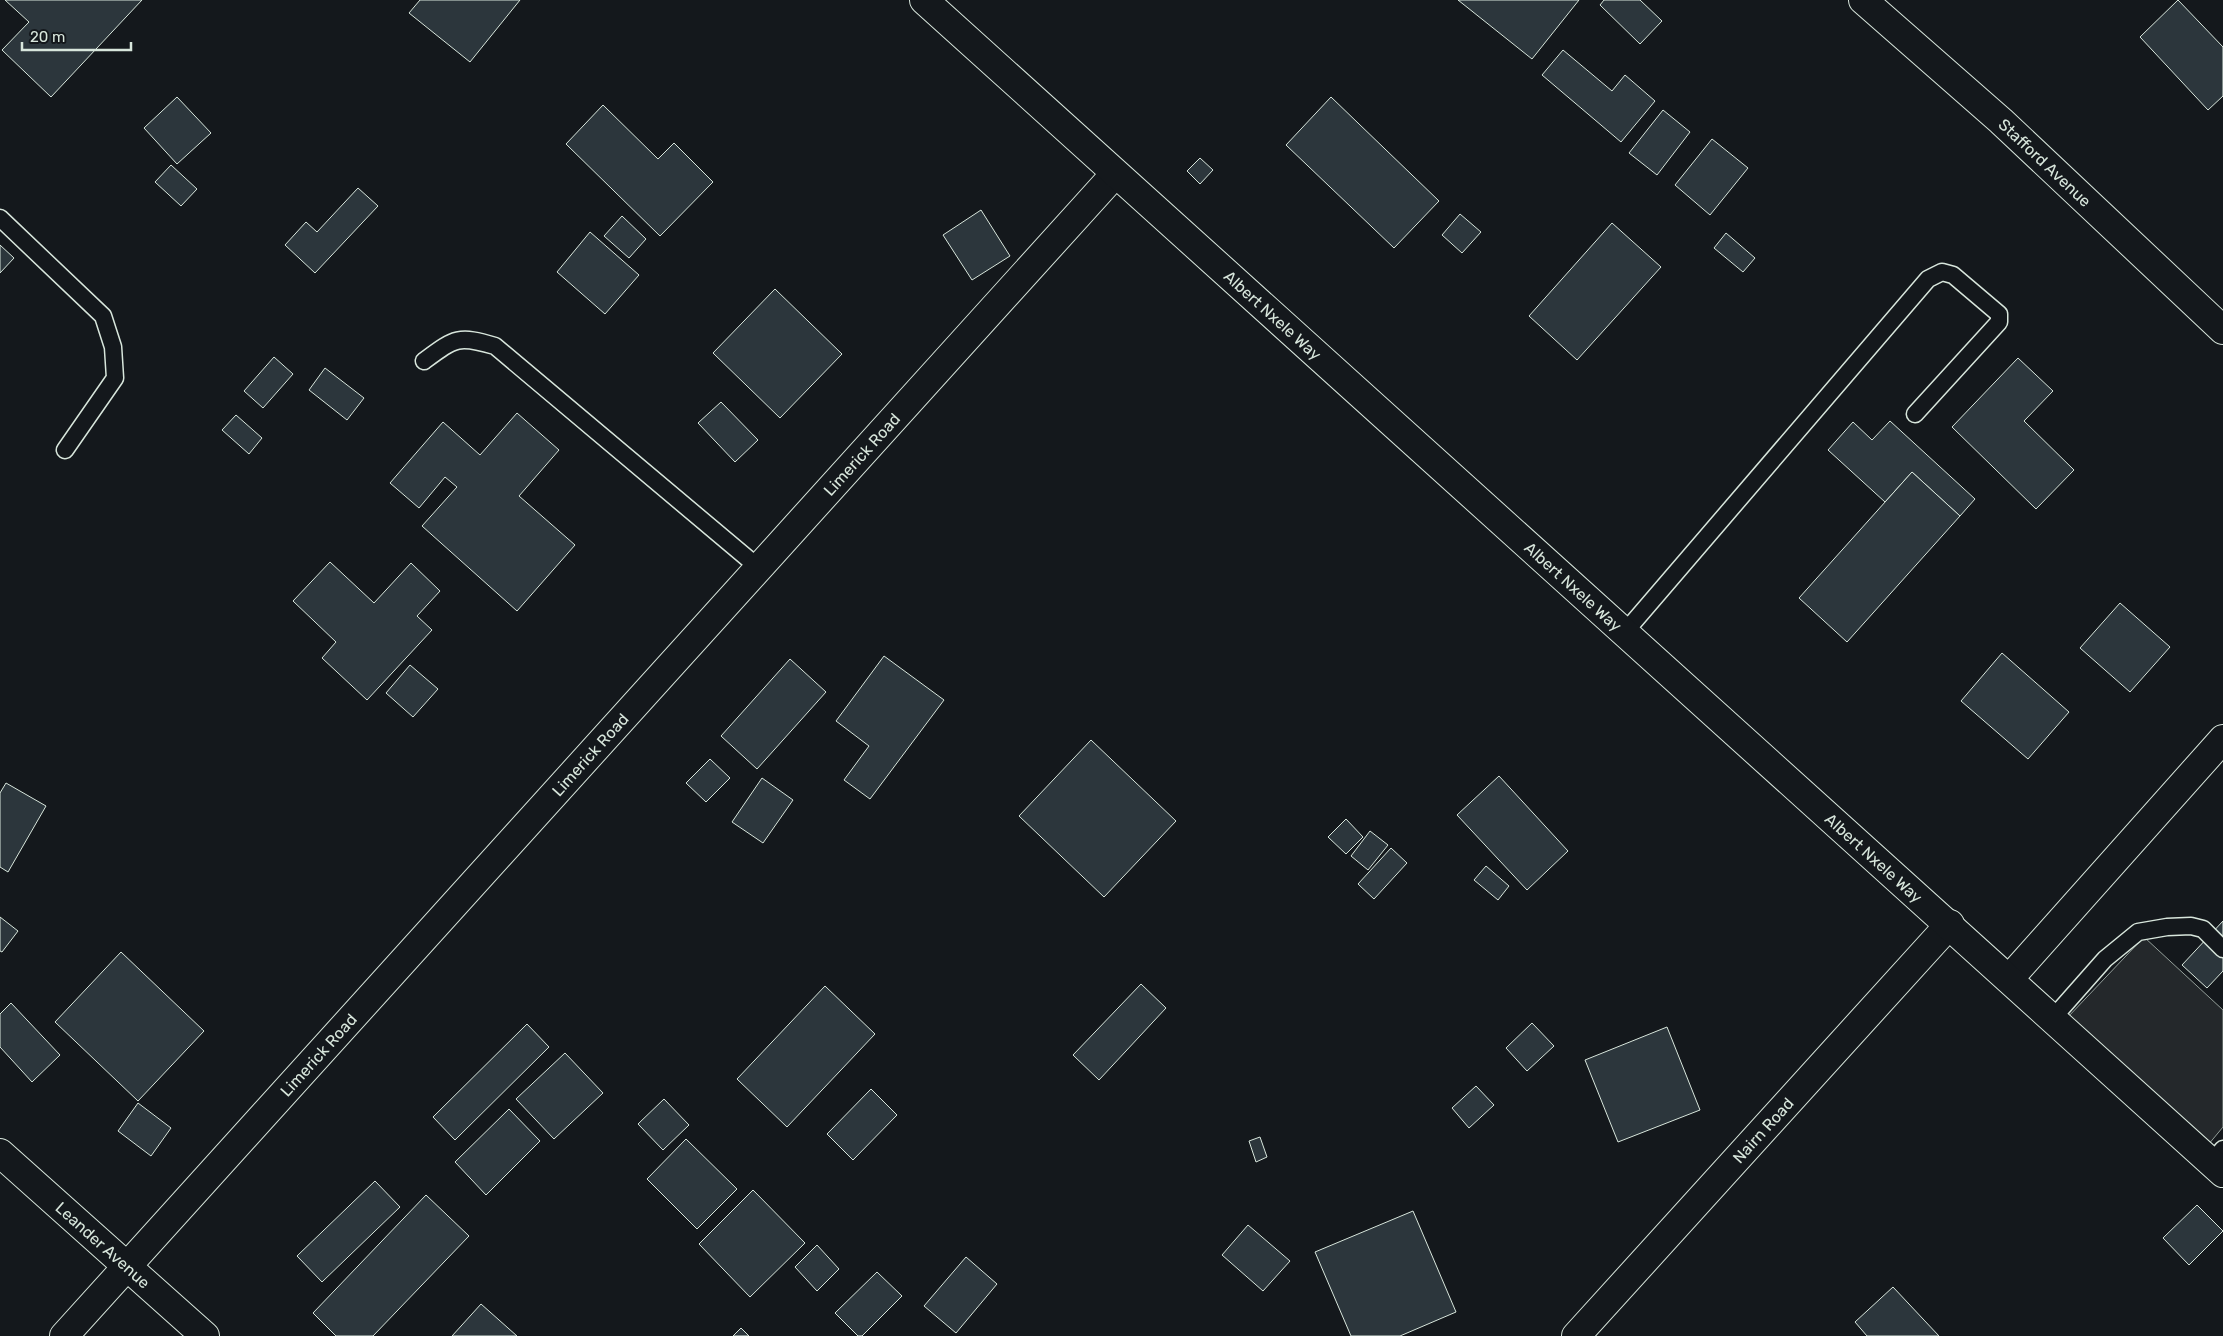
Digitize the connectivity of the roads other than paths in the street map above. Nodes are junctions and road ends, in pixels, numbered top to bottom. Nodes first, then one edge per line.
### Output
1 (924, 0) edge
2 (1863, 0) edge
3 (1115, 174) junction
4 (0, 218) edge
5 (2223, 330) edge
6 (424, 361) dead end
7 (1915, 414) dead end
8 (65, 450) dead end
9 (759, 568) junction
10 (1625, 632) junction
11 (2223, 739) edge
12 (1950, 924) junction
13 (2223, 949) edge
14 (2009, 979) junction
15 (2052, 1019) junction
16 (0, 1153) edge
17 (2219, 1162) edge
18 (128, 1265) junction
19 (64, 1336) edge
20 (205, 1336) edge
21 (1576, 1336) edge

1 - 3 street, Albert Nxele Way
2 - 5 street, Stafford Avenue
3 - 9 street, Limerick Road
3 - 10 street, Albert Nxele Way
4 - 8 lane
6 - 9 lane
7 - 10 lane
9 - 18 street, Limerick Road
10 - 12 street, Albert Nxele Way
11 - 14 street
12 - 14 street, Albert Nxele Way
12 - 21 street, Nairn Road
13 - 15 lane
14 - 15 street, Albert Nxele Way
15 - 17 street, Albert Nxele Way
16 - 18 street, Leander Avenue
18 - 19 street, Limerick Road
18 - 20 street, Leander Avenue

